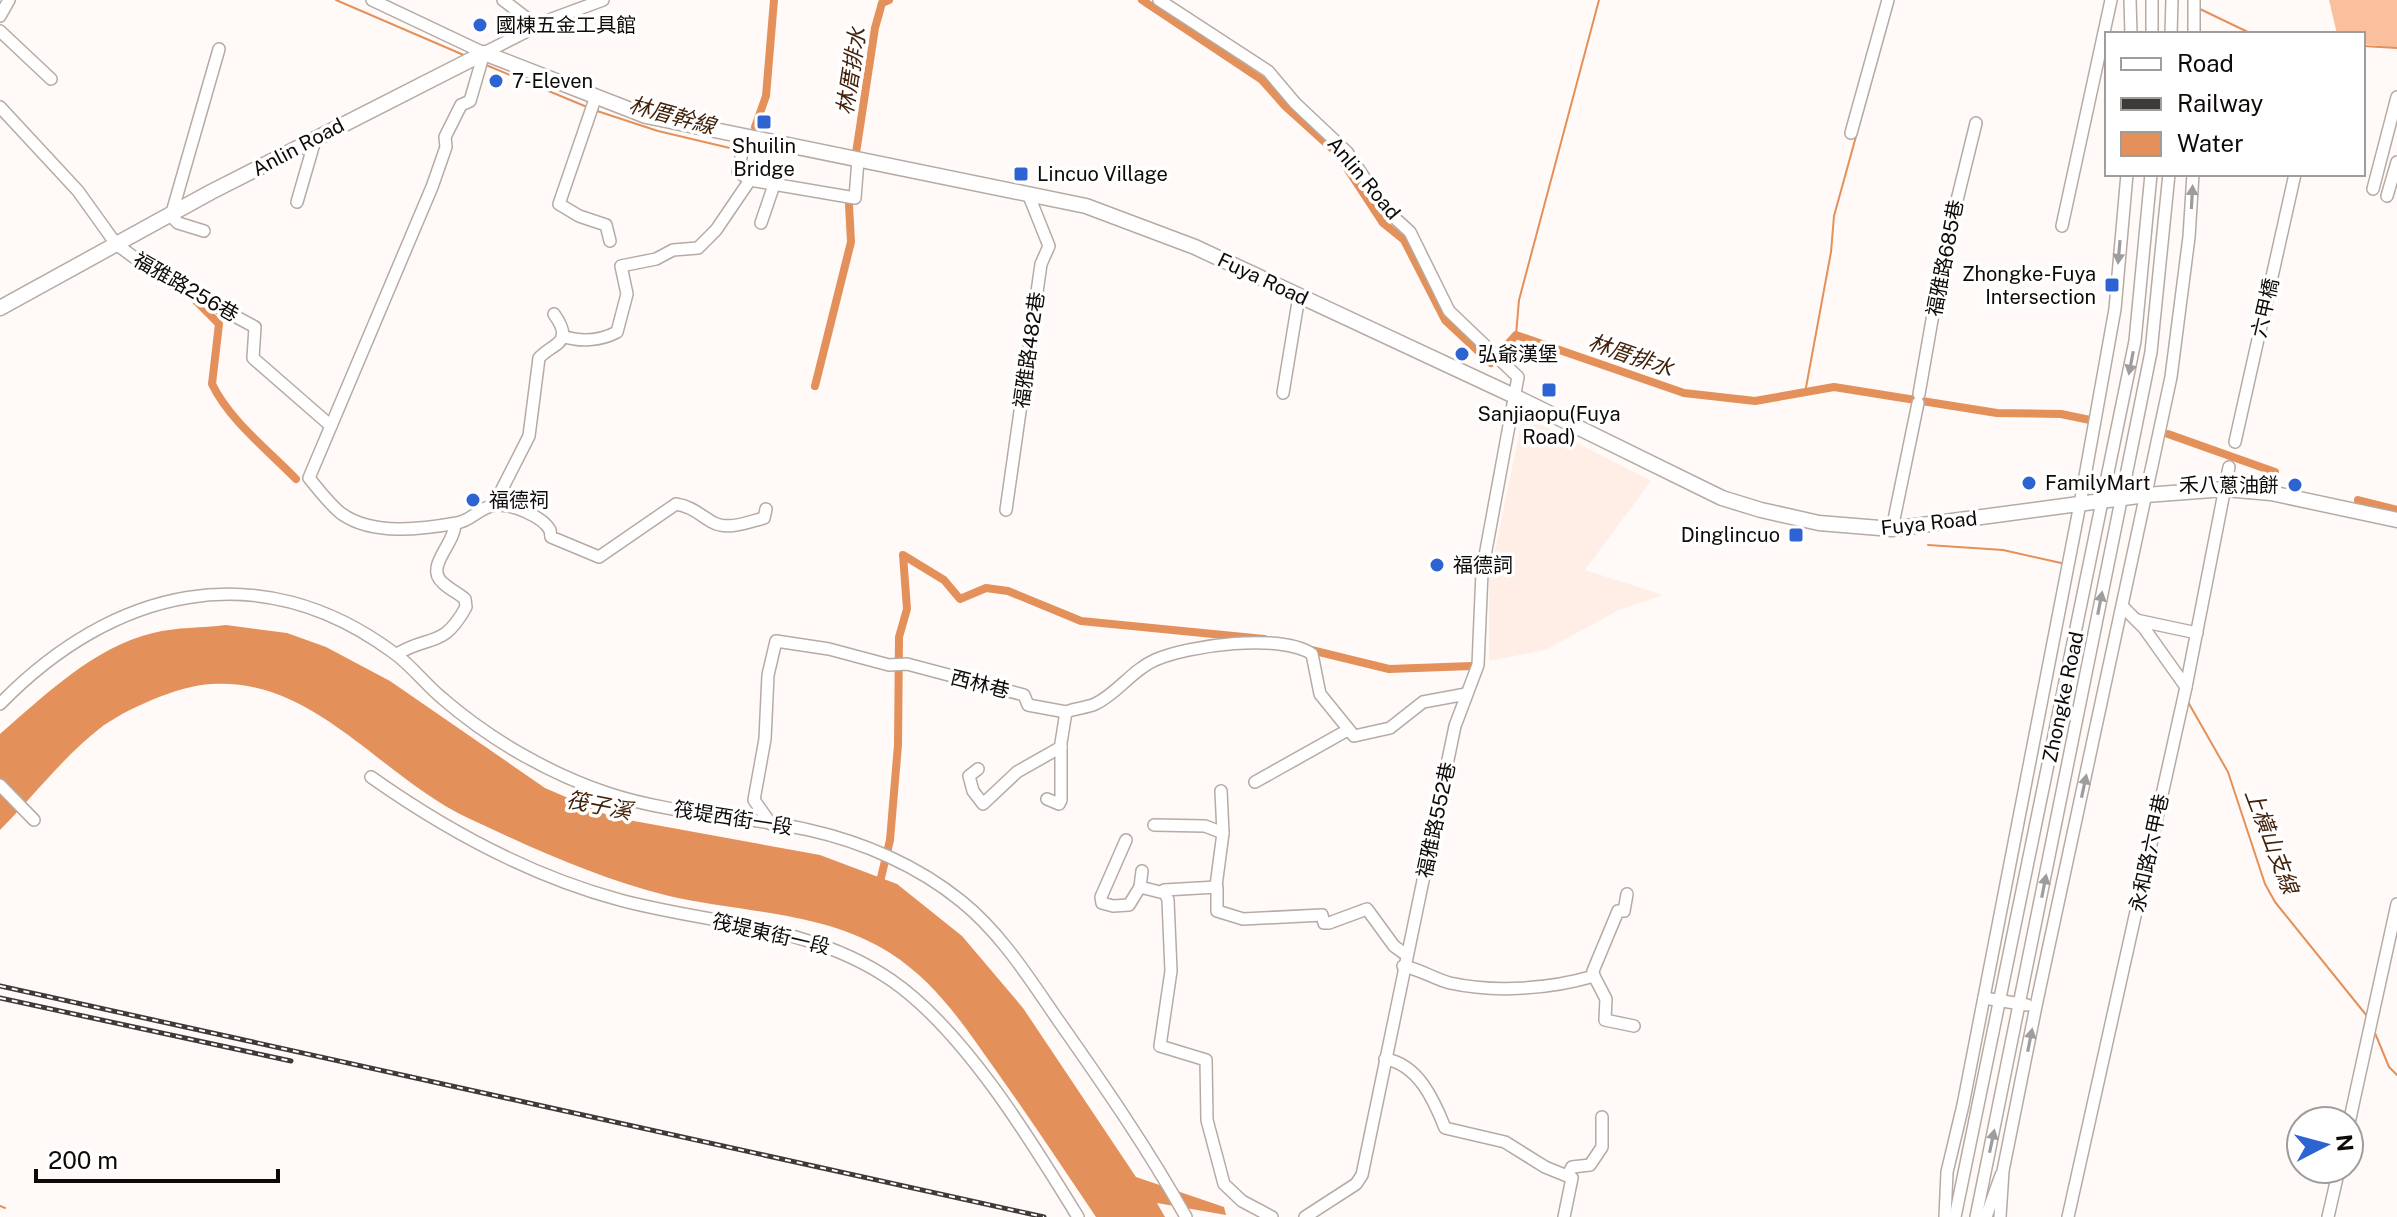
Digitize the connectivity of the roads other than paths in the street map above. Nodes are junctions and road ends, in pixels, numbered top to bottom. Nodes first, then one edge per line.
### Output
1 (9, 0) edge
2 (372, 0) edge
3 (503, 0) edge
4 (603, 0) edge
5 (1159, 0) edge
6 (1888, 0) edge
7 (2111, 0) edge
8 (2130, 0) edge
9 (2152, 0) edge
10 (2172, 0) edge
11 (2194, 0) edge
12 (0, 16) edge
13 (537, 26) junction
14 (0, 31) edge
15 (2131, 32) edge
16 (2152, 32) edge
17 (2171, 32) edge
18 (2194, 32) edge
19 (219, 49) dead end
20 (478, 59) junction
21 (51, 79) dead end
22 (2397, 97) edge
23 (593, 105) junction
24 (0, 107) edge
25 (1976, 123) dead end
26 (1851, 133) dead end
27 (745, 138) junction
28 (315, 140) junction
29 (2384, 142) junction
30 (2397, 145) edge
31 (858, 160) junction
32 (2397, 162) edge
33 (2127, 176) edge
34 (2151, 176) edge
35 (2169, 176) edge
36 (2193, 176) edge
37 (2295, 176) edge
38 (750, 180) junction
39 (775, 182) junction
40 (2373, 189) dead end
41 (1029, 196) junction
42 (2387, 196) dead end
43 (297, 202) dead end
44 (171, 216) junction
45 (761, 223) dead end
46 (2062, 226) dead end
47 (204, 231) dead end
48 (610, 241) dead end
49 (116, 244) junction
50 (1299, 296) junction
51 (0, 308) edge
52 (554, 314) dead end
53 (562, 336) junction
54 (1283, 393) dead end
55 (1512, 395) junction
56 (331, 426) junction
57 (2235, 442) dead end
58 (2229, 467) dead end
59 (2225, 489) junction
60 (2146, 495) junction
61 (2121, 498) junction
62 (2104, 501) junction
63 (2080, 504) junction
64 (494, 505) junction
65 (766, 509) dead end
66 (1006, 510) dead end
67 (2397, 520) edge
68 (455, 524) junction
69 (1892, 529) junction
70 (2123, 607) junction
71 (2136, 620) junction
72 (2197, 633) junction
73 (397, 654) junction
74 (2186, 687) junction
75 (1466, 694) junction
76 (0, 704) edge
77 (1066, 712) junction
78 (1346, 731) junction
79 (1061, 747) junction
80 (978, 769) dead end
81 (371, 777) dead end
82 (1255, 782) dead end
83 (0, 785) edge
84 (1221, 791) dead end
85 (1047, 799) dead end
86 (34, 820) dead end
87 (771, 824) junction
88 (1154, 825) dead end
89 (1223, 833) junction
90 (1126, 840) dead end
91 (1142, 871) dead end
92 (1216, 886) junction
93 (1140, 887) junction
94 (1164, 893) junction
95 (1627, 894) dead end
96 (2397, 904) edge
97 (1404, 960) junction
98 (1594, 976) junction
99 (1984, 998) junction
100 (2000, 1000) junction
101 (2021, 1004) junction
102 (2036, 1006) junction
103 (1634, 1026) dead end
104 (1385, 1059) junction
105 (2353, 1105) edge
106 (1602, 1117) dead end
107 (2003, 1171) junction
108 (1947, 1172) junction
109 (1568, 1175) junction
110 (2335, 1185) edge
111 (1078, 1217) edge
112 (1186, 1217) edge
113 (1272, 1217) edge
114 (1305, 1217) edge
115 (1564, 1217) edge
116 (1938, 1217) edge
117 (1945, 1217) edge
118 (1955, 1217) edge
119 (1976, 1217) edge
120 (1986, 1217) edge
121 (1993, 1217) edge
122 (2000, 1217) edge
123 (2068, 1217) edge
124 (2328, 1217) edge

1 - 12 street
2 - 20 street, Fuya Road
3 - 13 street
4 - 13 street, Anlin Road
5 - 55 street, Anlin Road
6 - 26 street
7 - 46 street
8 - 15 street
9 - 16 street
10 - 17 street
11 - 18 street
13 - 20 street, Anlin Road
14 - 21 street
19 - 44 street
20 - 23 main road, Fuya Road
20 - 28 main road, Anlin Road
20 - 56 street
22 - 29 street
23 - 27 main road, Fuya Road
23 - 48 street
24 - 49 street, 福雅路256巷
25 - 69 street, 福雅路685巷
27 - 31 main road, Fuya Road
27 - 38 street
28 - 43 street
28 - 44 main road, Anlin Road
29 - 30 street
29 - 40 street
31 - 39 street
31 - 41 main road, Fuya Road
32 - 42 street
33 -> 63 street, Zhongke Road
34 -> 62 street, Zhongke Road
35 - 61 street, Zhongke Road
60 -> 36 street, Zhongke Road
37 - 57 street, 六甲橋
38 - 39 street
38 - 53 street
39 - 45 street
41 - 50 main road, Fuya Road
41 - 66 street, 福雅路482巷
44 - 47 street
44 - 49 main road, Anlin Road
49 - 51 main road, Anlin Road
49 - 56 street, 福雅路256巷
50 - 54 street
50 - 55 main road, Fuya Road
52 - 53 street
53 - 64 street
55 - 69 main road, Fuya Road
55 - 75 street, 福雅路552巷
56 - 68 street
58 - 59 street
59 - 60 main road, Fuya Road
59 - 67 main road, Fuya Road
59 - 72 street, 永和路六甲巷
60 - 61 main road, Fuya Road
60 - 70 street, Zhongke Road
61 - 62 main road, Fuya Road
101 -> 61 street, Zhongke Road
62 - 63 main road, Fuya Road
62 - 100 street, Zhongke Road
63 - 69 main road, Fuya Road
63 - 99 street, Zhongke Road
64 - 65 street
64 - 68 street
68 - 73 street
70 - 71 street
102 -> 70 street, Zhongke Road
71 - 72 street
71 - 74 street
72 - 74 street, 永和路六甲巷
73 - 76 street, 筏堤西街一段
73 - 87 street, 筏堤西街一段
74 - 123 street, 永和路六甲巷
75 - 78 street
75 - 97 street, 福雅路552巷
77 - 78 street
77 - 79 street
77 - 87 street, 西林巷
78 - 82 street
79 - 80 street
79 - 85 street
81 - 111 street, 筏堤東街一段
83 - 86 street
84 - 89 street
87 - 112 street, 筏堤西街一段
88 - 89 street
89 - 92 street
90 - 93 street
91 - 93 street
92 - 94 street
92 - 97 street
93 - 94 street
94 - 113 street
95 - 98 street
96 - 105 street
97 - 98 street
97 - 104 street, 福雅路552巷
98 - 103 street
99 - 100 street
99 - 108 street, Zhongke Road
100 - 101 street
100 - 118 street, Zhongke Road
101 - 102 street
119 -> 101 street, Zhongke Road
107 -> 102 street, Zhongke Road
104 - 109 street
104 - 114 street, 福雅路552巷
106 - 109 street
107 - 120 street
107 - 121 street
107 - 122 street, Zhongke Road
108 - 116 street
108 - 117 street
109 - 115 street
110 - 124 street

